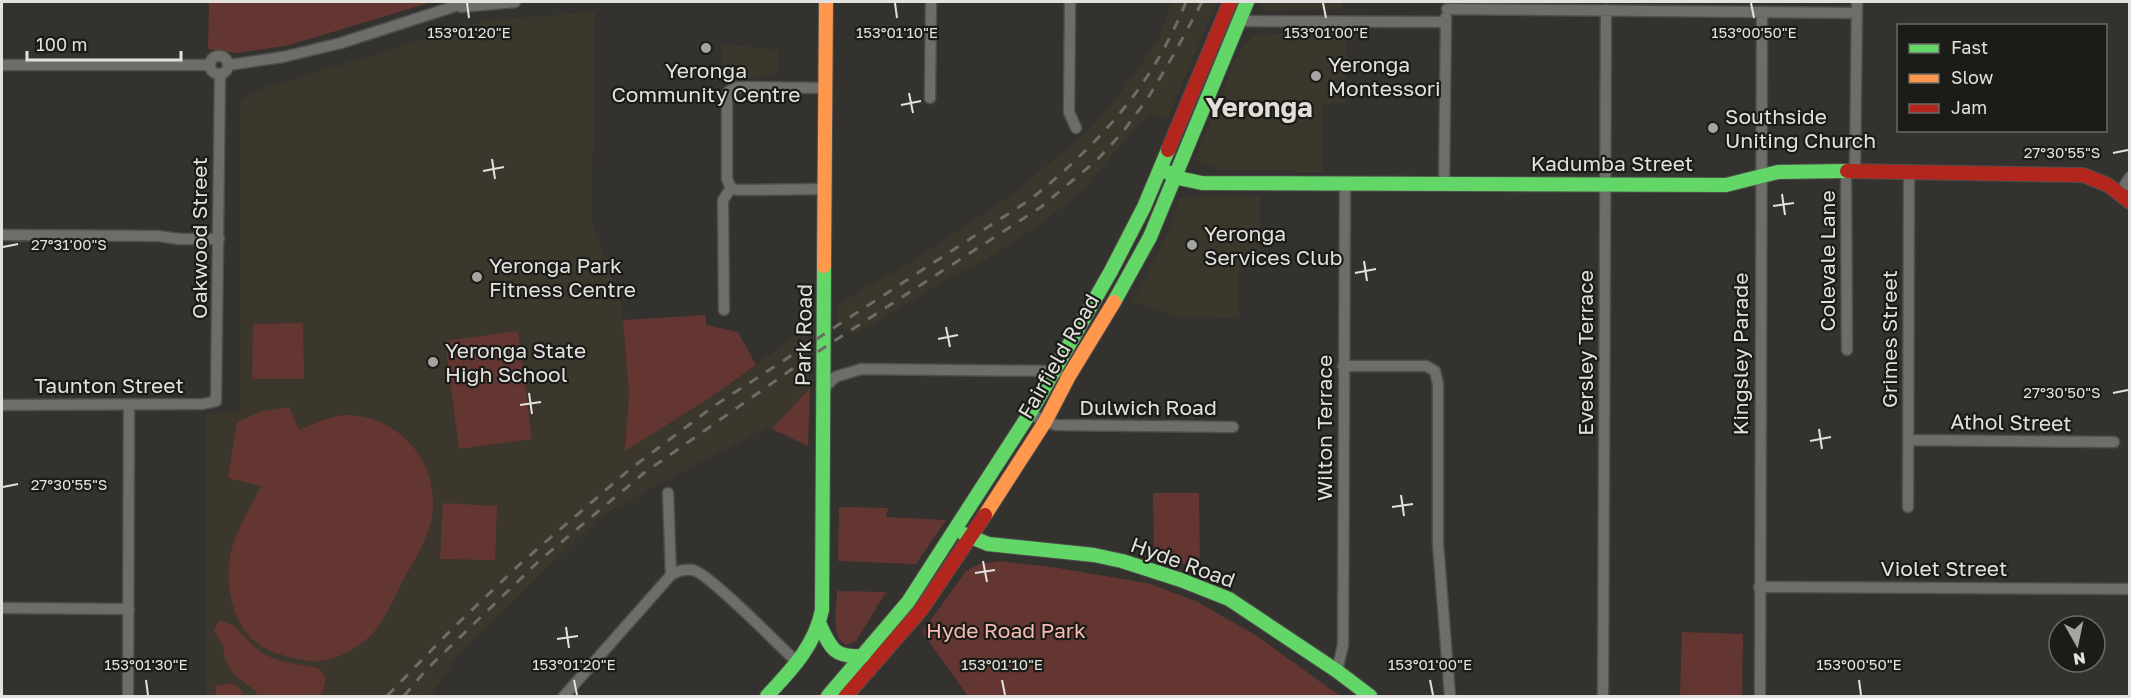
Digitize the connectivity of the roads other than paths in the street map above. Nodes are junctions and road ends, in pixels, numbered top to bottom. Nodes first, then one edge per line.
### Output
1 (468, 2) edge
2 (515, 2) edge
3 (826, 2) edge
4 (931, 2) edge
5 (1070, 2) edge
6 (1230, 2) edge
7 (1247, 2) edge
8 (1447, 5) edge
9 (1636, 6) edge
10 (1857, 7) edge
11 (453, 8) junction
12 (1606, 10) junction
13 (1762, 12) junction
14 (1239, 21) junction
15 (1446, 22) junction
16 (2, 65) edge
17 (210, 65) junction
18 (229, 65) junction
19 (220, 75) junction
20 (826, 88) junction
21 (930, 98) dead end
22 (1076, 128) dead end
23 (1160, 169) junction
24 (1851, 171) junction
25 (1909, 171) junction
26 (1174, 176) junction
27 (1760, 176) junction
28 (2130, 177) edge
29 (1605, 184) junction
30 (1345, 185) junction
31 (1444, 185) junction
32 (731, 188) junction
33 (825, 189) junction
34 (2125, 197) edge
35 (2, 235) edge
36 (219, 239) junction
37 (724, 310) dead end
38 (1847, 350) dead end
39 (1343, 366) junction
40 (1053, 371) junction
41 (1069, 376) junction
42 (824, 388) junction
43 (216, 401) joint
44 (2, 405) edge
45 (129, 405) junction
46 (1030, 414) junction
47 (1045, 422) junction
48 (1233, 427) dead end
49 (1908, 440) junction
50 (2114, 442) dead end
51 (668, 493) dead end
52 (1908, 507) dead end
53 (956, 530) junction
54 (971, 538) junction
55 (670, 575) junction
56 (1759, 587) junction
57 (2130, 589) edge
58 (2, 608) edge
59 (129, 609) junction
60 (820, 625) junction
61 (864, 656) junction
62 (797, 662) junction
63 (1337, 671) junction
64 (128, 696) edge
65 (564, 696) edge
66 (767, 696) edge
67 (828, 696) edge
68 (846, 696) edge
69 (1370, 696) edge
70 (1450, 696) edge
71 (1603, 696) edge
72 (1760, 696) edge

1 - 11 street
2 - 11 street
3 - 20 street, Park Road
4 - 21 street
5 - 22 street
6 - 23 street, Fairfield Road
7 - 14 street, Fairfield Road
8 - 12 street
8 - 15 street
9 - 12 street
9 - 13 street
10 - 13 street
10 - 24 street, Colevale Lane
11 - 18 street
12 - 29 street, Eversley Terrace
13 - 27 street, Kingsley Parade
14 - 15 street
14 - 26 street, Fairfield Road
15 - 31 street
16 - 17 street
17 - 18 street
17 - 19 street
18 - 19 street
19 - 36 street, Oakwood Street
20 - 32 street
20 - 33 street, Park Road
23 - 26 street, Kadumba Street
23 - 40 street, Fairfield Road
24 - 25 street, Kadumba Street
24 - 27 street, Kadumba Street
24 - 38 street, Colevale Lane
25 - 34 street, Kadumba Street
25 - 49 street, Grimes Street
26 - 30 street, Kadumba Street
26 - 41 street, Fairfield Road
27 - 29 street, Kadumba Street
27 - 56 street, Kingsley Parade
28 - 34 street
29 - 31 street, Kadumba Street
29 - 71 street, Eversley Terrace
30 - 31 street, Kadumba Street
30 - 39 street, Wilton Terrace
32 - 33 street
32 - 37 street
33 - 42 street, Park Road
35 - 36 street
36 - 43 street, Oakwood Street
39 - 63 street, Wilton Terrace
39 - 70 street
40 - 41 street
40 - 42 street
40 - 46 street, Fairfield Road
41 - 47 street, Fairfield Road
42 - 60 street, Park Road
43 - 45 street, Taunton Street
44 - 45 street, Taunton Street
45 - 59 street
46 - 47 street, Dulwich Road
46 - 53 street, Fairfield Road
47 - 48 street, Dulwich Road
47 - 54 street, Fairfield Road
49 - 50 street, Athol Street
49 - 52 street, Grimes Street
51 - 55 street
53 - 54 street, Hyde Road
53 - 61 street, Fairfield Road
54 - 63 street, Hyde Road
54 - 68 street, Fairfield Road
55 - 62 street
55 - 65 street
56 - 57 street, Violet Street
56 - 72 street, Kingsley Parade
58 - 59 street
59 - 64 street
60 - 61 street
60 - 62 street, Park Road
61 - 67 street, Fairfield Road
62 - 66 street
63 - 69 street, Hyde Road

